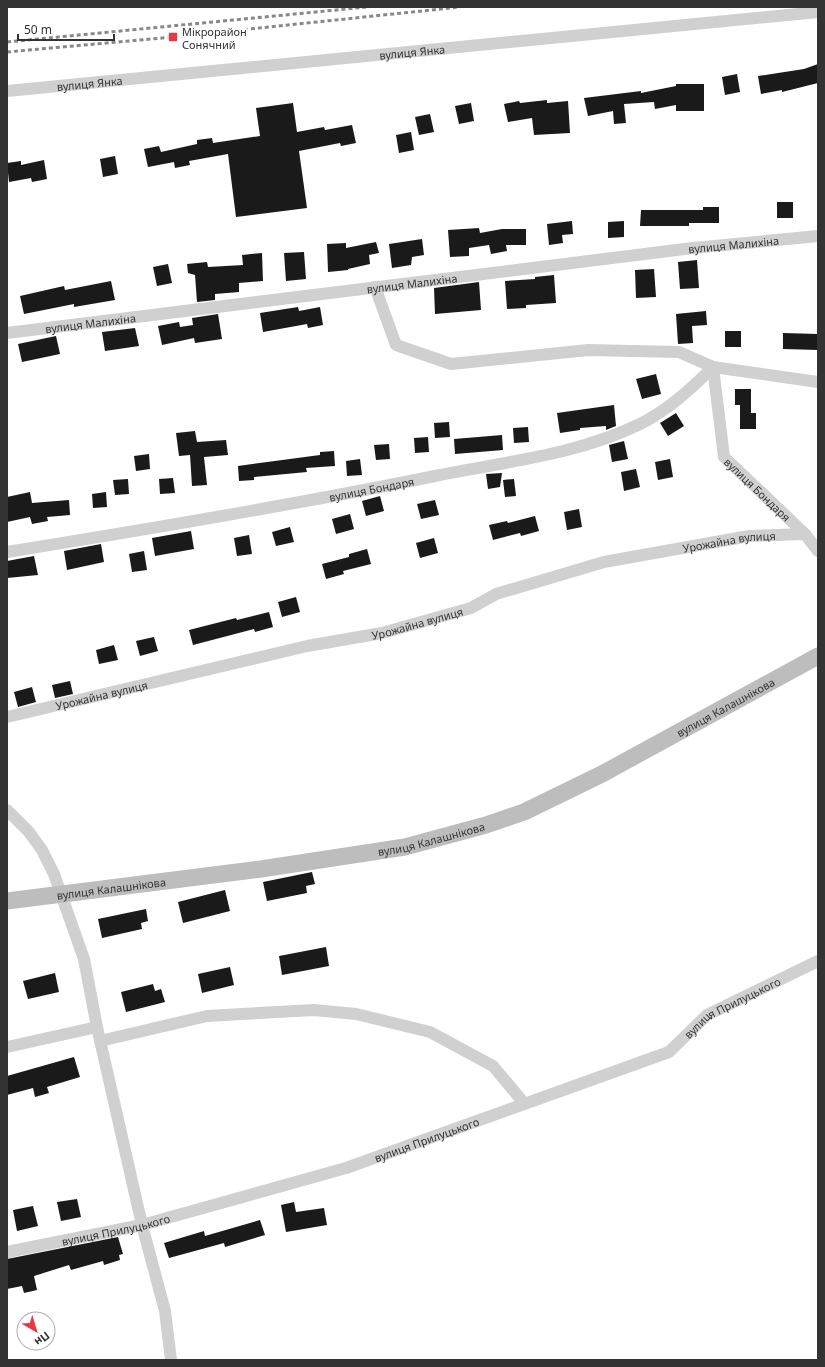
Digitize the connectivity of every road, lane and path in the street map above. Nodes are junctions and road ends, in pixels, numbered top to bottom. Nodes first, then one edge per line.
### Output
1 (818, 12) edge
2 (7, 91) edge
3 (818, 236) edge
4 (375, 287) junction
5 (7, 333) edge
6 (713, 367) junction
7 (818, 382) edge
8 (805, 534) junction
9 (818, 551) edge
10 (7, 552) edge
11 (818, 657) edge
12 (7, 717) edge
13 (7, 810) edge
14 (60, 894) junction
15 (7, 901) edge
16 (818, 961) edge
17 (97, 1027) junction
18 (100, 1041) junction
19 (7, 1047) edge
20 (524, 1103) junction
21 (142, 1225) junction
22 (7, 1252) edge
23 (171, 1360) edge

1 - 2 street, вулиця Янка
3 - 4 street, вулиця Малихіна
4 - 5 street, вулиця Малихіна
4 - 6 street
6 - 7 street
6 - 8 street, вулиця Бондаря
6 - 10 street, вулиця Бондаря
8 - 9 street
8 - 12 street, Урожайна вулиця
11 - 14 street, вулиця Калашнікова
13 - 14 street
14 - 15 street, вулиця Калашнікова
14 - 17 street
16 - 20 street, вулиця Прилуцького
17 - 18 street
17 - 19 street
18 - 20 street
18 - 21 street
20 - 21 street, вулиця Прилуцького
21 - 22 street, вулиця Прилуцького
21 - 23 street

